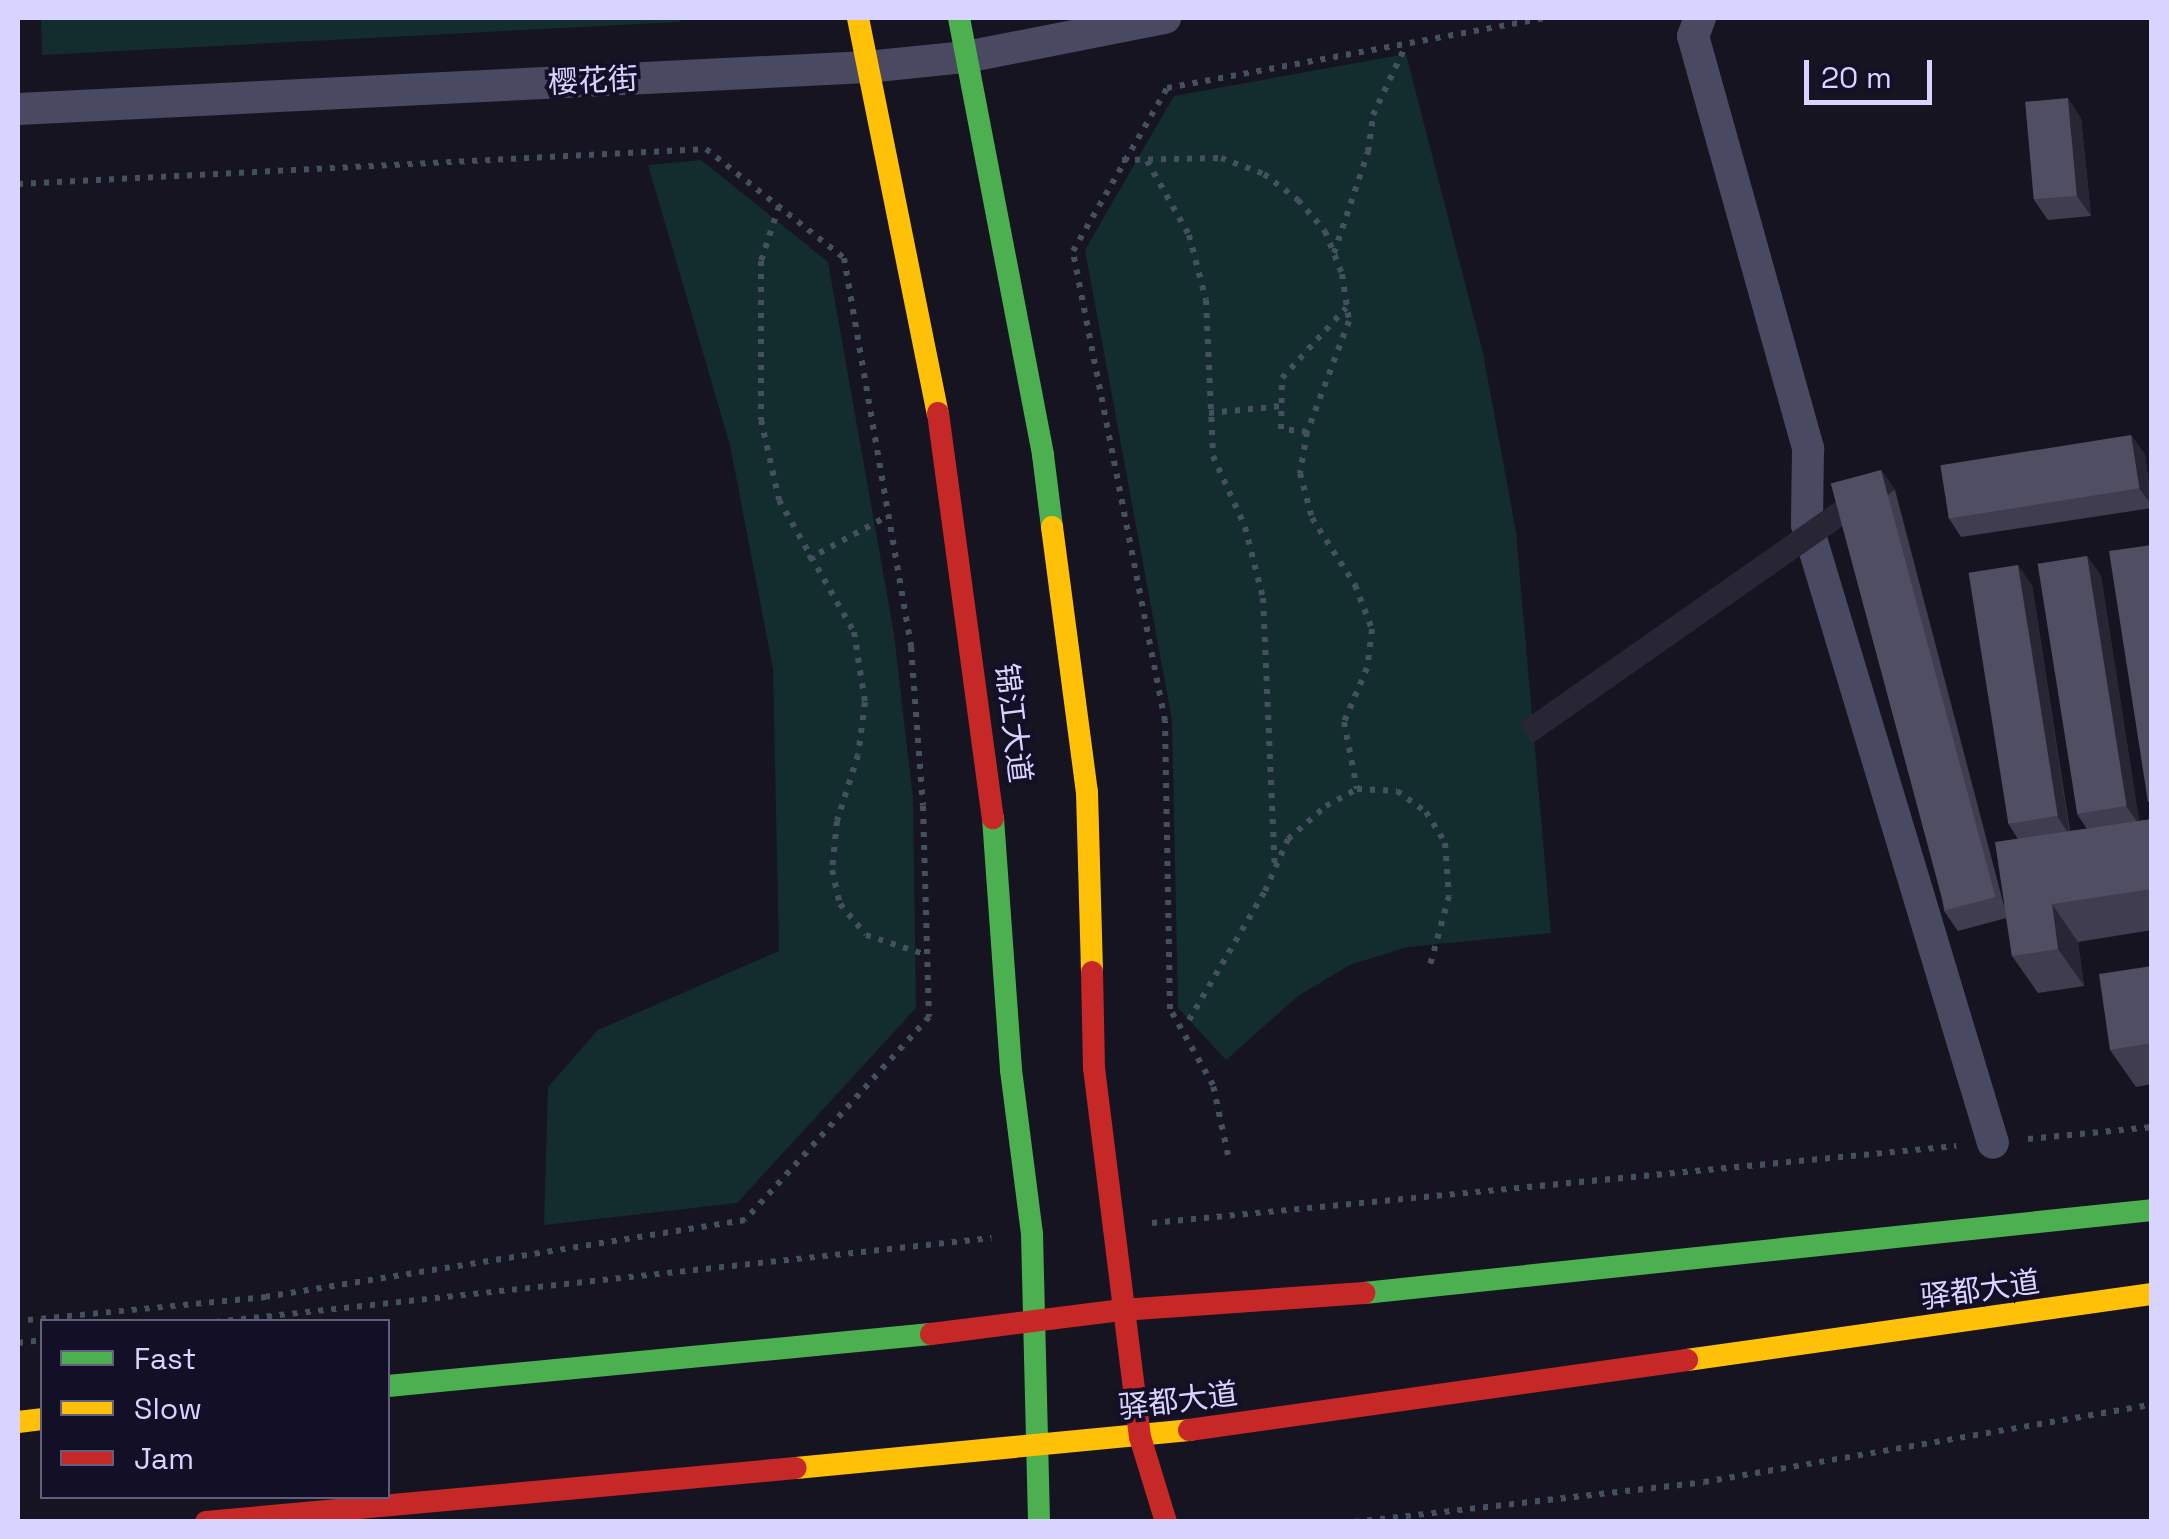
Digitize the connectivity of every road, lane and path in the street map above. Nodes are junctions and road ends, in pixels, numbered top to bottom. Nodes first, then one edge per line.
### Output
1 (858, 18) edge
2 (959, 18) edge
3 (1165, 18) edge
4 (1546, 18) edge
5 (1700, 18) edge
6 (1404, 47) junction
7 (966, 57) junction
8 (867, 67) junction
9 (18, 109) edge
10 (1122, 160) junction
11 (1146, 160) junction
12 (18, 184) edge
13 (778, 206) junction
14 (1334, 254) junction
15 (1347, 308) junction
16 (1282, 406) junction
17 (1209, 413) junction
18 (1307, 432) junction
19 (888, 516) junction
20 (808, 559) junction
21 (1357, 789) junction
22 (1275, 868) junction
23 (927, 954) junction
24 (1429, 970) dead end
25 (1189, 1020) dead end
26 (2152, 1126) edge
27 (1994, 1143) junction
28 (1228, 1155) dead end
29 (2152, 1210) edge
30 (1112, 1227) junction
31 (1032, 1234) junction
32 (2152, 1294) edge
33 (1122, 1310) junction
34 (243, 1319) edge
35 (18, 1320) edge
36 (1035, 1324) junction
37 (390, 1386) edge
38 (2152, 1406) edge
39 (1140, 1437) junction
40 (1035, 1444) junction
41 (206, 1522) edge
42 (1039, 1522) edge
43 (1166, 1522) edge
44 (1354, 1522) edge

1 - 8 main road, 锦江大道
2 - 7 main road
3 - 7 street, 樱花街
4 - 6 path
5 - 27 street
6 - 10 path
6 - 14 path
7 - 8 street, 樱花街
7 - 30 main road
8 - 9 street, 樱花街
8 - 31 main road, 锦江大道
10 - 11 path
10 - 28 path
11 - 14 path
11 - 17 path
12 - 13 path
13 - 19 path
13 - 20 path
14 - 15 path
15 - 16 path
15 - 18 path
16 - 17 path
16 - 18 path
17 - 22 path
18 - 21 path
19 - 20 path
19 - 23 path
20 - 23 path
21 - 22 path
21 - 24 path
22 - 25 path
23 - 35 path
26 - 27 path
27 - 30 path
29 - 33 main road, 驿都大道
30 - 33 main road
31 - 34 path
31 - 36 main road, 锦江大道
32 - 39 main road, 驿都大道
33 - 36 main road, 驿都大道
33 - 39 main road
36 - 37 main road, 驿都大道
36 - 40 main road, 锦江大道
38 - 44 path
39 - 40 main road, 驿都大道
39 - 43 main road
40 - 41 main road, 驿都大道
40 - 42 main road, 锦江大道

